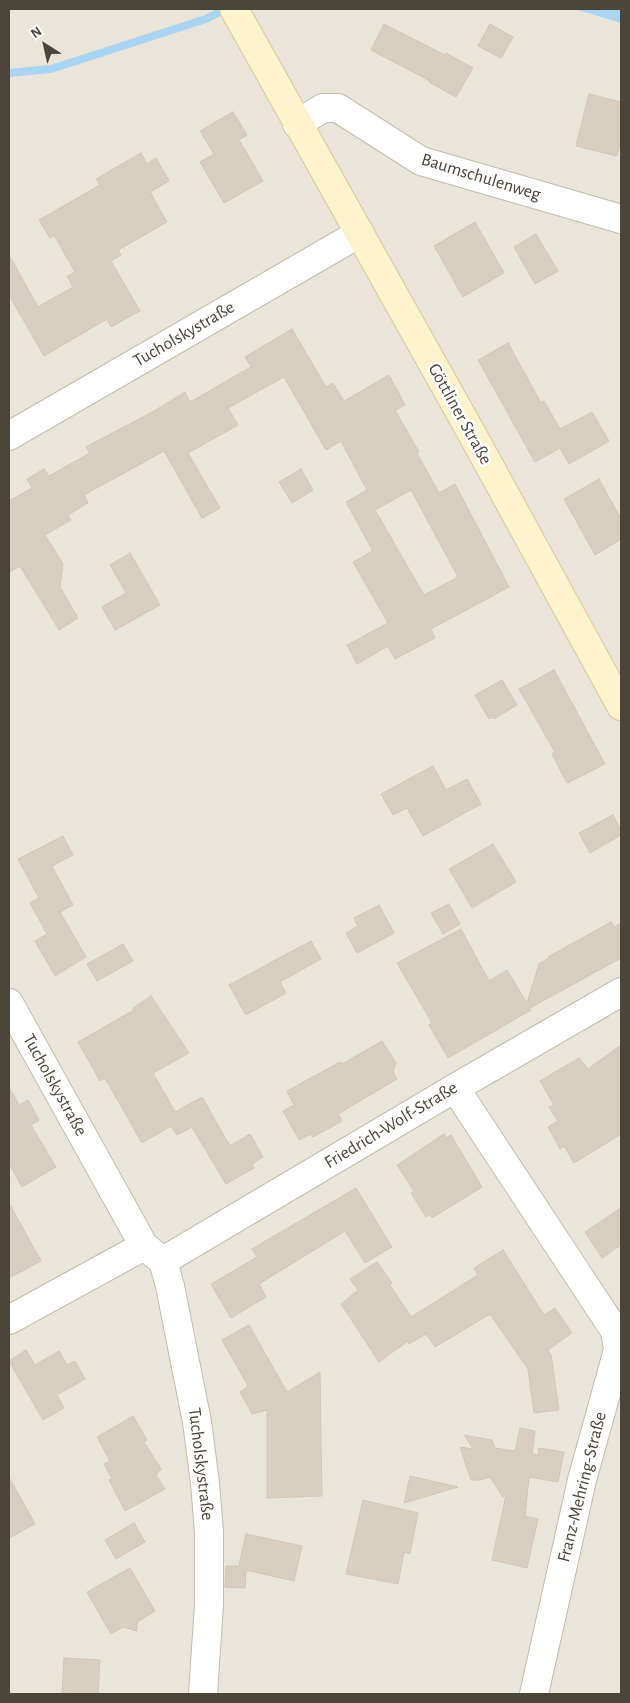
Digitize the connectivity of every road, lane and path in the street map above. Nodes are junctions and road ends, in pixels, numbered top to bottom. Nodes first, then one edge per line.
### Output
1 (236, 14) edge
2 (297, 124) junction
3 (621, 219) edge
4 (360, 233) junction
5 (9, 436) edge
6 (621, 706) edge
7 (621, 992) edge
8 (9, 1003) edge
9 (455, 1088) junction
10 (153, 1254) junction
11 (9, 1320) edge
12 (203, 1694) edge
13 (534, 1694) edge

1 - 2 street, Göttliner Straße
2 - 3 street, Baumschulenweg
2 - 4 street, Göttliner Straße
4 - 5 street, Tucholskystraße
4 - 6 street, Göttliner Straße
7 - 9 street, Friedrich-Wolf-Straße
8 - 10 street, Tucholskystraße
9 - 10 street, Friedrich-Wolf-Straße
9 - 13 street, Franz-Mehring-Straße
10 - 11 street
10 - 12 street, Tucholskystraße

